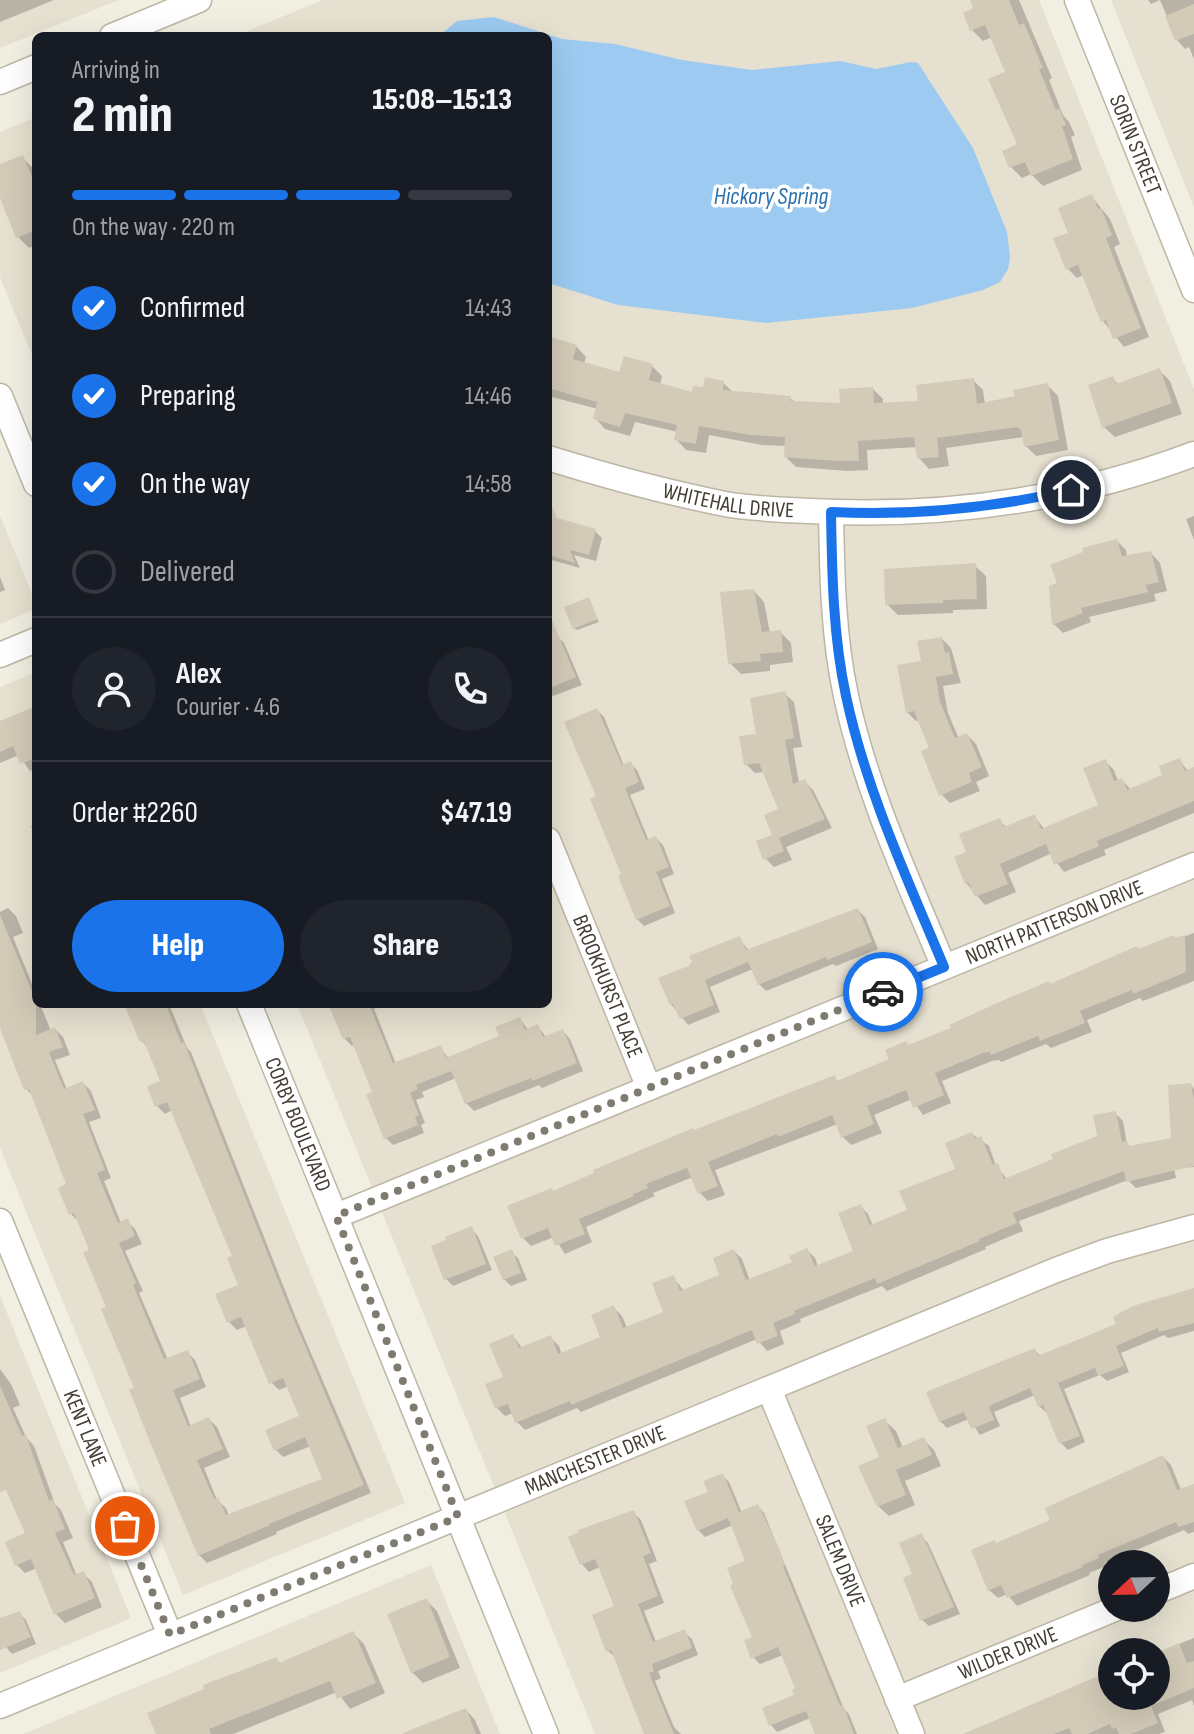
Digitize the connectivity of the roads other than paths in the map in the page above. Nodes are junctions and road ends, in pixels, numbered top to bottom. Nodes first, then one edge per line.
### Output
1 (199, 0) edge
2 (1077, 0) edge
3 (122, 32) edge
4 (32, 69) edge
5 (0, 82) edge
6 (1194, 290) edge
7 (0, 396) edge
8 (27, 434) edge
9 (1194, 454) edge
10 (552, 459) edge
11 (32, 462) edge
12 (831, 512) junction
13 (32, 642) edge
14 (0, 655) edge
15 (552, 850) edge
16 (1194, 865) edge
17 (944, 967) junction
18 (251, 1008) edge
19 (649, 1088) junction
20 (336, 1216) junction
21 (0, 1221) edge
22 (1194, 1227) edge
23 (769, 1389) junction
24 (458, 1517) junction
25 (1194, 1576) edge
26 (1170, 1586) edge
27 (1098, 1616) edge
28 (170, 1635) junction
29 (897, 1699) junction
30 (0, 1706) edge
31 (546, 1734) edge
32 (912, 1734) edge

1 - 3 street
2 - 6 street, SORIN STREET
4 - 5 street
7 - 8 street
8 - 11 street
9 - 12 street, WHITEHALL DRIVE
10 - 12 street, WHITEHALL DRIVE
12 - 17 street
13 - 14 street
15 - 19 street, BROOKHURST PLACE
16 - 17 street, NORTH PATTERSON DRIVE
17 - 19 street, NORTH PATTERSON DRIVE
18 - 20 street, CORBY BOULEVARD
19 - 20 street, NORTH PATTERSON DRIVE
20 - 24 street, CORBY BOULEVARD
21 - 28 street, KENT LANE
22 - 23 street, MANCHESTER DRIVE
23 - 24 street, MANCHESTER DRIVE
23 - 29 street, SALEM DRIVE
24 - 28 street, MANCHESTER DRIVE
24 - 31 street, CORBY BOULEVARD
25 - 26 street
27 - 29 street, WILDER DRIVE
28 - 30 street, MANCHESTER DRIVE
29 - 32 street, SALEM DRIVE

